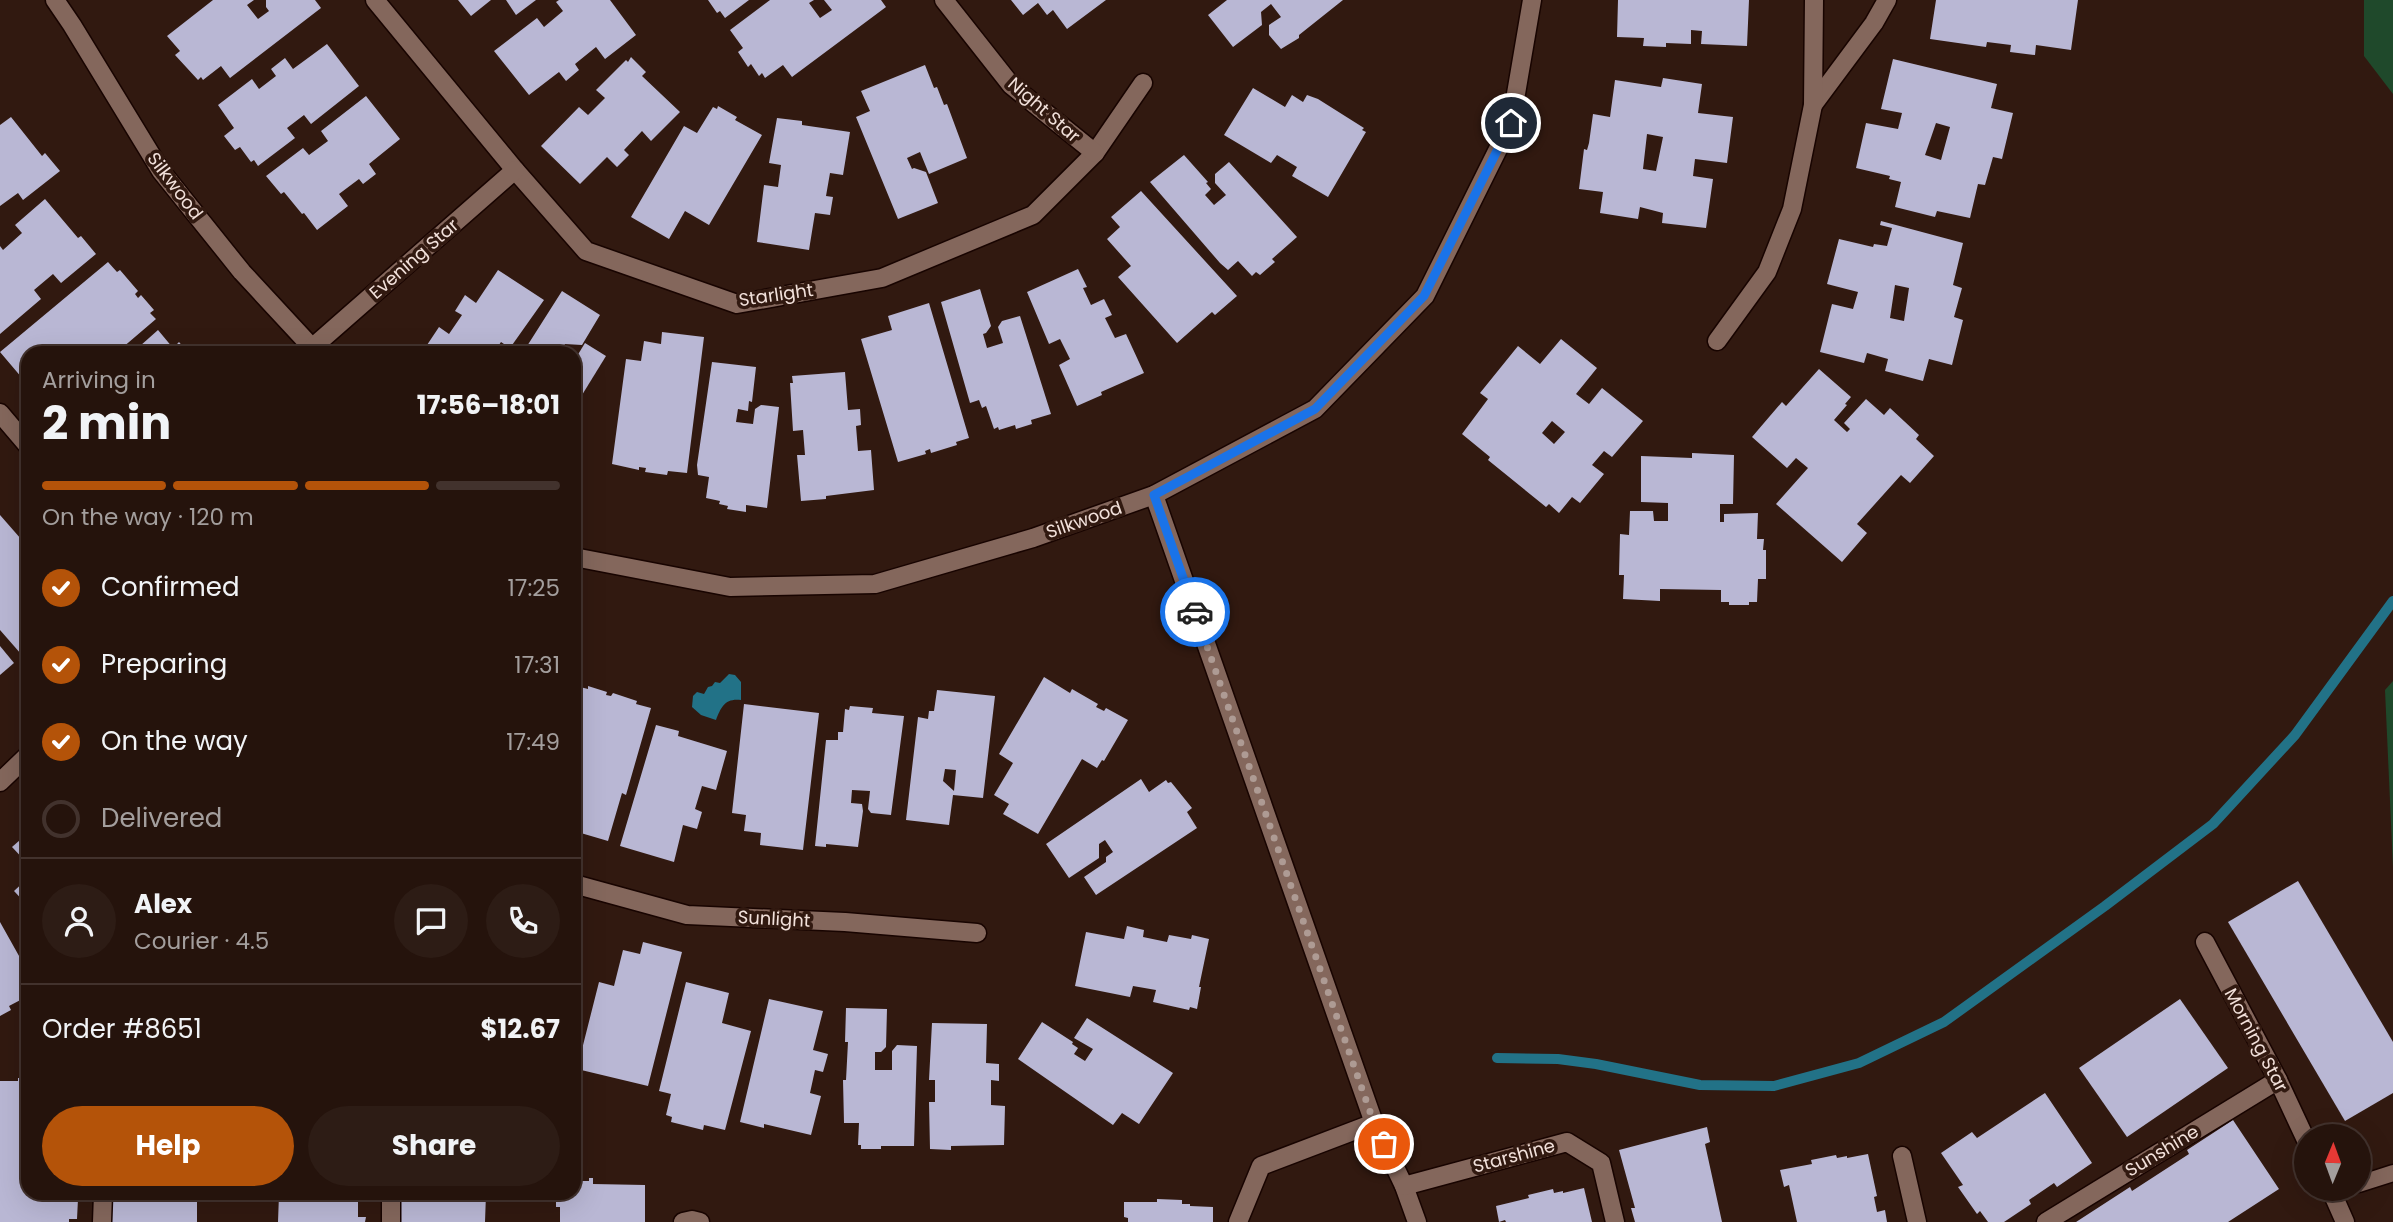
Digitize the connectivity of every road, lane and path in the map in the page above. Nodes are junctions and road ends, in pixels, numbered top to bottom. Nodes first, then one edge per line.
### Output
1 (55, 0) edge
2 (374, 0) edge
3 (944, 0) edge
4 (1532, 0) edge
5 (1814, 0) edge
6 (1887, 0) edge
7 (1143, 83) dead end
8 (1813, 105) junction
9 (1095, 153) junction
10 (515, 170) junction
11 (1717, 341) dead end
12 (312, 346) edge
13 (320, 346) edge
14 (0, 413) edge
15 (21, 438) edge
16 (1154, 495) junction
17 (581, 558) edge
18 (21, 762) edge
19 (0, 782) edge
20 (581, 886) edge
21 (977, 933) dead end
22 (2205, 942) dead end
23 (2278, 1080) junction
24 (1374, 1123) junction
25 (2299, 1124) edge
26 (1902, 1156) dead end
27 (2393, 1173) edge
28 (2371, 1180) edge
29 (1404, 1186) junction
30 (103, 1200) edge
31 (391, 1200) edge
32 (2339, 1201) edge
33 (102, 1222) edge
34 (391, 1222) edge
35 (1238, 1222) edge
36 (1417, 1222) edge
37 (1615, 1222) edge
38 (1917, 1222) edge
39 (2046, 1222) edge
40 (2345, 1222) edge

1 - 12 street, Silkwood
2 - 10 street, Starlight
3 - 9 street, Night Star
4 - 16 street, Silkwood
5 - 8 street
6 - 8 street
7 - 9 street, Starlight
8 - 11 street
9 - 10 street, Starlight
10 - 13 street, Evening Star
14 - 15 street
16 - 17 street, Silkwood
16 - 24 street
18 - 19 street
20 - 21 street, Sunlight
22 - 23 street, Morning Star
23 - 25 street, Morning Star
23 - 39 street, Sunshine
24 - 29 street
24 - 35 street
26 - 38 street
27 - 28 lane
29 - 36 street
29 - 37 street, Starshine
30 - 33 street
31 - 34 street
32 - 40 street

